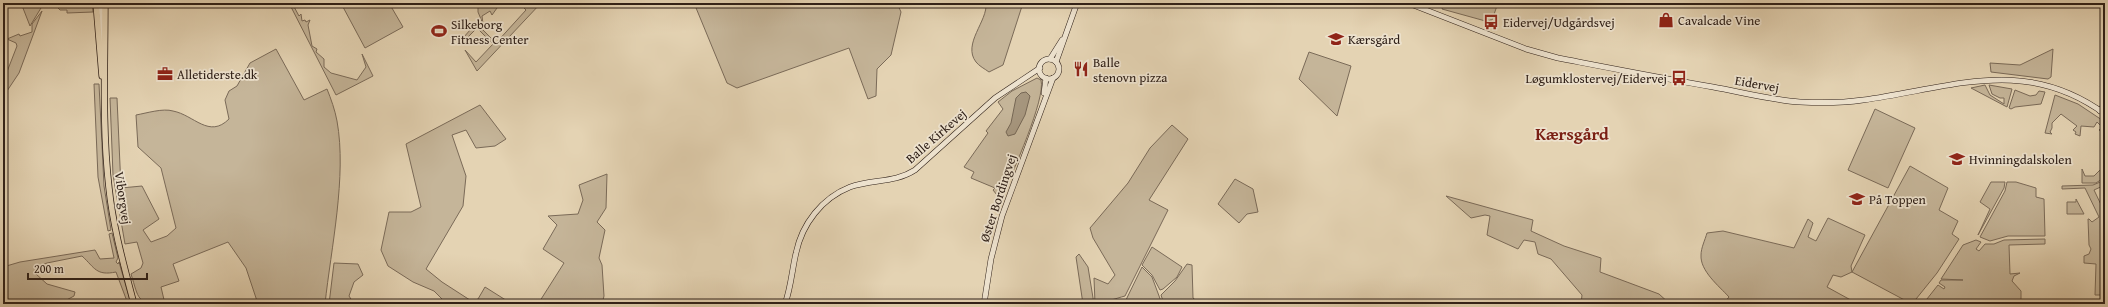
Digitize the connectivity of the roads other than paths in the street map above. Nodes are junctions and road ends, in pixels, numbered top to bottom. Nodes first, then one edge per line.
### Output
1 (96, 3) edge
2 (100, 3) edge
3 (105, 3) edge
4 (1077, 3) edge
5 (1408, 3) edge
6 (1068, 31) junction
7 (105, 49) junction
8 (1050, 59) junction
9 (1056, 62) junction
10 (1040, 68) junction
11 (1044, 76) junction
12 (1024, 78) junction
13 (1053, 78) junction
14 (104, 94) junction
15 (1043, 100) junction
16 (2105, 103) edge
17 (2100, 111) junction
18 (2105, 114) edge
19 (134, 304) edge
20 (785, 304) edge
21 (984, 304) edge

1 - 14 main road, Viborgvej
2 - 7 street
3 - 7 main road, Viborgvej
4 - 6 street
5 - 17 street, Eidervej
6 - 8 street
6 - 9 street
7 - 14 main road, Viborgvej
8 - 9 street
8 - 10 street
9 - 13 street
10 - 11 street
10 - 12 street, Balle Kirkevej
11 - 12 street, Balle Kirkevej
11 - 13 street
11 - 15 street, Øster Bordingvej
12 - 20 street, Balle Kirkevej
13 - 15 street, Øster Bordingvej
14 - 19 main road, Viborgvej
15 - 21 street, Øster Bordingvej
16 - 17 street
17 - 18 street, Eidervej

